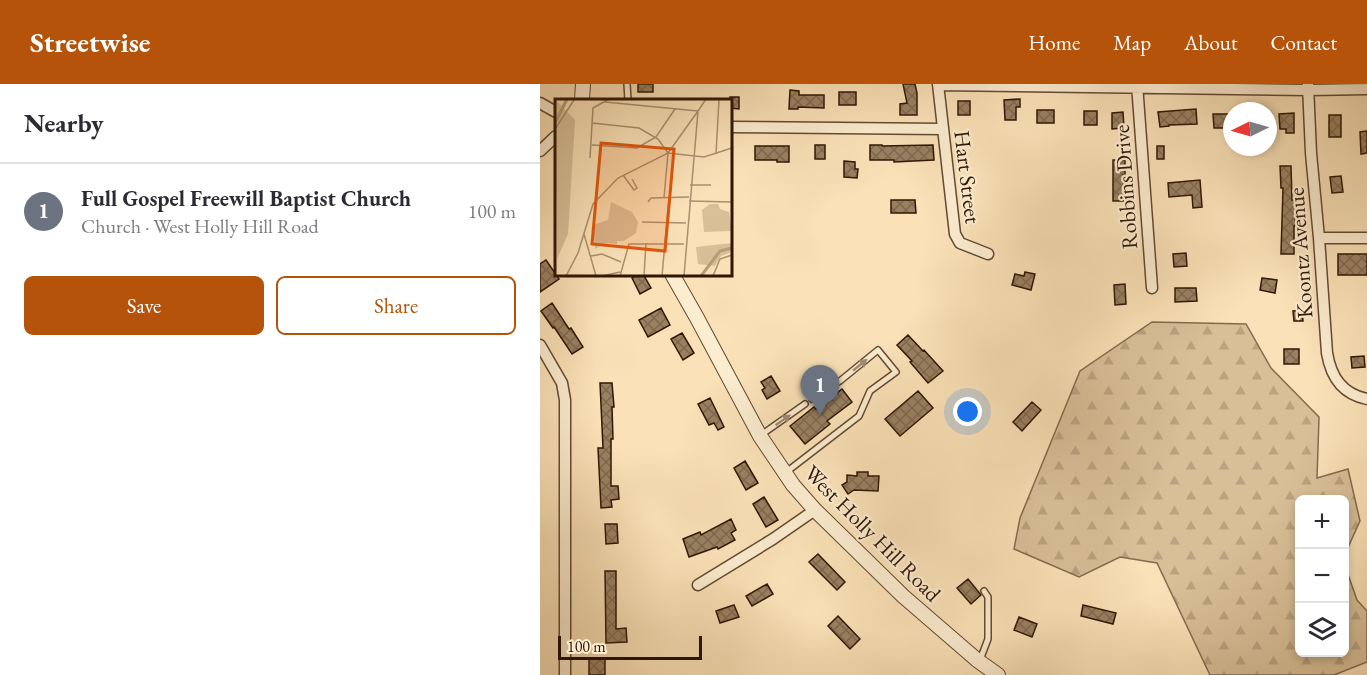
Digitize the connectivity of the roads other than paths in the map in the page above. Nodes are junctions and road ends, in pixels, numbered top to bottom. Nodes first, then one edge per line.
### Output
1 (583, 84) edge
2 (627, 84) edge
3 (938, 84) edge
4 (1138, 85) edge
5 (1308, 87) edge
6 (1367, 89) edge
7 (582, 99) edge
8 (628, 99) edge
9 (540, 103) edge
10 (555, 111) edge
11 (732, 127) edge
12 (942, 129) junction
13 (555, 137) edge
14 (540, 151) edge
15 (1319, 238) junction
16 (1367, 238) edge
17 (988, 254) dead end
18 (673, 276) edge
19 (1152, 288) dead end
20 (540, 345) edge
21 (812, 399) dead end
22 (1367, 399) edge
23 (805, 404) dead end
24 (760, 436) junction
25 (785, 474) junction
26 (815, 510) junction
27 (698, 585) dead end
28 (984, 591) dead end
29 (979, 662) junction
30 (565, 675) edge
31 (998, 675) edge

1 - 7 street
2 - 8 lane
3 - 4 street
3 - 12 street, Hart Street
4 - 5 street
4 - 19 street, Robbins Drive
5 - 6 street
5 - 15 street, Koontz Avenue
9 - 10 street
11 - 12 street
12 - 17 street, Hart Street
13 - 14 street
15 - 16 street
15 - 22 street, Koontz Avenue
18 - 24 street, West Holly Hill Road
20 - 30 street
21 -> 25 lane
24 -> 23 lane
24 - 25 street, West Holly Hill Road
25 - 26 street, West Holly Hill Road
26 - 27 street
26 - 29 street, West Holly Hill Road
28 - 29 lane
29 - 31 street, West Holly Hill Road

